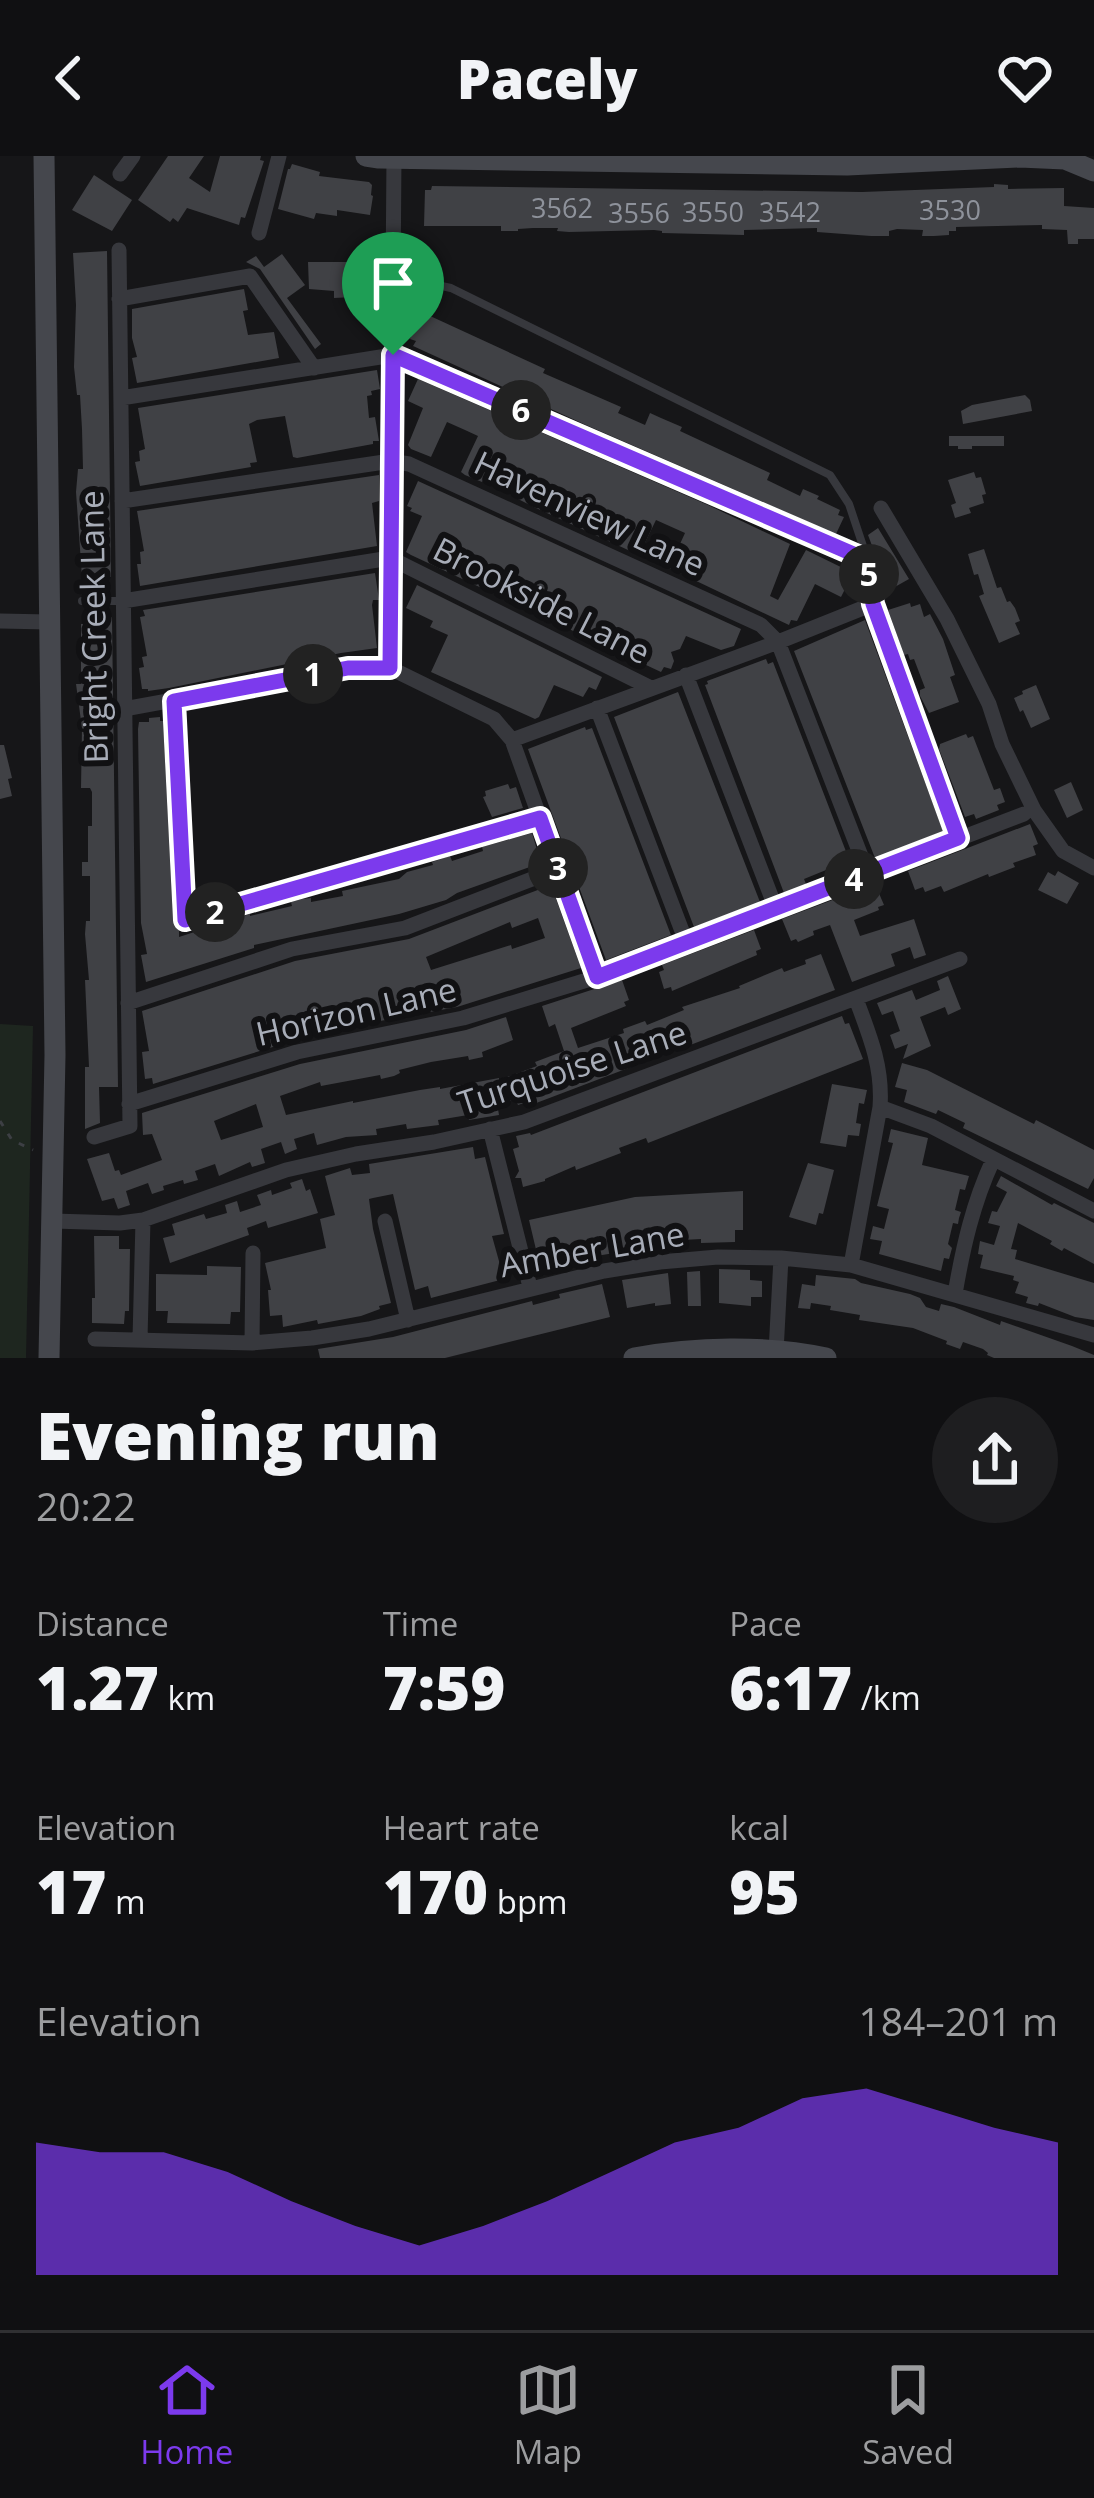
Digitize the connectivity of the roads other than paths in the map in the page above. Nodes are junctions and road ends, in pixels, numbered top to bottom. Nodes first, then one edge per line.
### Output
1 (44, 156) edge
2 (133, 156) edge
3 (279, 156) edge
4 (366, 156) edge
5 (394, 157) edge
6 (526, 159) edge
7 (661, 160) edge
8 (797, 160) edge
9 (1094, 171) edge
10 (120, 174) dead end
11 (259, 233) dead end
12 (119, 250) dead end
13 (394, 276) junction
14 (119, 299) junction
15 (393, 355) junction
16 (314, 368) junction
17 (121, 398) junction
18 (392, 461) junction
19 (122, 501) junction
20 (880, 508) dead end
21 (390, 558) junction
22 (867, 560) junction
23 (123, 601) junction
24 (82, 602) dead end
25 (873, 604) junction
26 (0, 621) edge
27 (49, 622) junction
28 (778, 642) junction
29 (390, 668) junction
30 (686, 675) junction
31 (651, 688) junction
32 (174, 701) junction
33 (597, 708) junction
34 (124, 710) junction
35 (512, 740) junction
36 (1024, 814) dead end
37 (540, 818) junction
38 (958, 838) junction
39 (1094, 868) edge
40 (558, 869) junction
41 (868, 874) junction
42 (776, 909) junction
43 (687, 944) junction
44 (960, 959) dead end
45 (597, 977) junction
46 (856, 1000) junction
47 (128, 1004) junction
48 (129, 1104) junction
49 (880, 1107) junction
50 (490, 1130) junction
51 (94, 1137) dead end
52 (993, 1160) junction
53 (1094, 1211) edge
54 (143, 1220) junction
55 (52, 1221) junction
56 (385, 1221) dead end
57 (253, 1253) dead end
58 (781, 1258) junction
59 (851, 1265) junction
60 (530, 1287) junction
61 (956, 1294) junction
62 (408, 1320) junction
63 (1094, 1335) edge
64 (95, 1339) dead end
65 (140, 1339) junction
66 (253, 1342) junction
67 (776, 1352) junction
68 (49, 1358) edge
69 (634, 1358) edge
70 (826, 1358) edge

1 - 27 main road
2 - 10 street
3 - 11 street
4 - 5 main road
5 - 6 main road
5 - 13 street
6 - 7 main road
7 - 8 main road
8 - 9 main road
12 - 14 street, Bright Creek Lane
13 - 15 street
13 - 22 lane
14 - 16 street
14 - 17 street, Bright Creek Lane
15 - 16 street
15 - 18 street
15 - 22 street
16 - 17 street
17 - 19 street, Bright Creek Lane
18 - 19 street, Havenview Lane
18 - 21 street
18 - 28 street, Havenview Lane
19 - 23 street, Bright Creek Lane
20 - 39 street
21 - 23 street, Brookside Lane
21 - 29 street
21 - 31 street, Brookside Lane
22 - 25 street
23 - 24 lane
23 - 34 street, Bright Creek Lane
25 - 28 street
25 - 38 street
26 - 27 street
27 - 55 main road
28 - 30 street
28 - 41 street
29 - 32 street
29 - 35 street
30 - 31 street
30 - 42 street, Brookside Lane
31 - 33 street
32 - 34 street
32 - 37 street
33 - 35 street
33 - 43 street
34 - 47 street, Bright Creek Lane
35 - 37 street
36 - 38 street, Horizon Lane
37 - 40 street
38 - 41 street, Horizon Lane
40 - 45 street
40 - 47 street
41 - 42 street, Horizon Lane
42 - 43 street, Horizon Lane
43 - 45 street, Horizon Lane
44 - 46 street, Turquoise Lane
45 - 48 street, Horizon Lane
46 - 49 street
46 - 50 street, Turquoise Lane
47 - 48 street, Bright Creek Lane
48 - 51 street
49 - 52 street
49 - 59 street
50 - 54 street, Turquoise Lane
50 - 60 street
52 - 53 street
52 - 61 street
54 - 55 street, Turquoise Lane
54 - 65 street
55 - 68 main road
56 - 62 street
57 - 66 street
58 - 59 street, Amber Lane
58 - 60 street, Amber Lane
58 - 67 street
59 - 61 street, Amber Lane
60 - 62 street, Amber Lane
61 - 63 street, Amber Lane
62 - 66 street, Amber Lane
64 - 65 street, Amber Lane
65 - 66 street, Amber Lane
67 - 69 main road
67 - 70 main road

